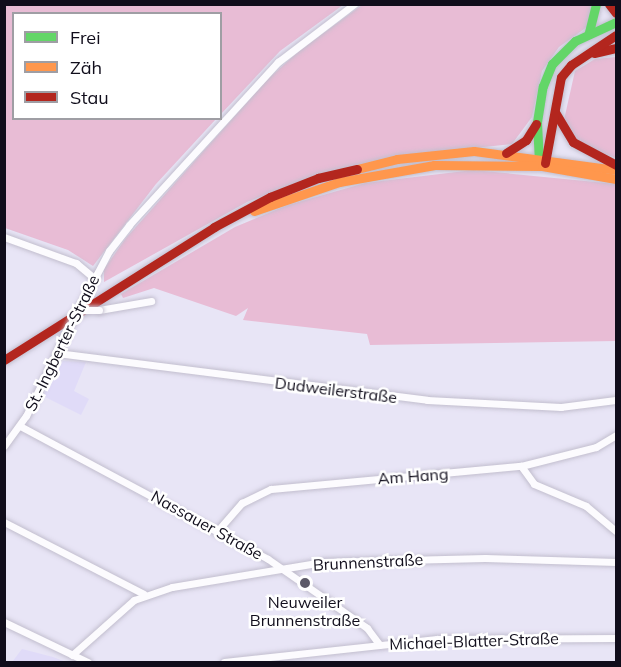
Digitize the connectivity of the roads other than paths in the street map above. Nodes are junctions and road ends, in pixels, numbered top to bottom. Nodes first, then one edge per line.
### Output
1 (354, 4) edge
2 (596, 4) edge
3 (609, 4) edge
4 (616, 13) edge
5 (616, 22) edge
6 (587, 34) junction
7 (616, 35) edge
8 (616, 48) edge
9 (588, 54) junction
10 (554, 107) junction
11 (537, 122) junction
12 (504, 153) junction
13 (538, 156) junction
14 (548, 158) junction
15 (542, 166) junction
16 (616, 167) edge
17 (616, 179) edge
18 (213, 227) junction
19 (4, 237) edge
20 (93, 278) junction
21 (151, 301) dead end
22 (78, 310) junction
23 (57, 353) junction
24 (4, 360) edge
25 (616, 400) edge
26 (20, 426) junction
27 (616, 435) edge
28 (4, 446) edge
29 (521, 466) junction
30 (4, 522) edge
31 (219, 529) junction
32 (616, 531) edge
33 (616, 562) edge
34 (285, 570) junction
35 (144, 594) junction
36 (4, 622) edge
37 (616, 638) edge
38 (380, 645) junction
39 (72, 655) junction
40 (88, 663) edge
41 (224, 663) edge

1 - 20 street, St.-Ingberter-Straße
2 - 6 main road
3 - 4 main road
5 - 6 main road
6 - 11 main road
7 - 9 main road
8 - 9 main road
9 - 10 main road
10 - 14 main road
10 - 16 main road
11 - 12 main road
11 - 13 main road
12 - 13 main road
12 - 18 main road
13 - 14 main road
13 - 15 main road
14 - 15 main road
14 - 16 main road
15 - 17 main road
15 - 18 main road
18 - 24 main road
19 - 20 street
20 - 22 street, St.-Ingberter-Straße
21 - 22 street, bridge
22 - 23 street, St.-Ingberter-Straße, bridge
23 - 25 street, Dudweilerstraße
23 - 26 street, St.-Ingberter-Straße
26 - 28 street, St.-Ingberter-Straße
26 - 31 street, Nassauer Straße
27 - 29 street, Am Hang
29 - 31 street, Am Hang
29 - 32 street
30 - 35 street
31 - 34 street, Nassauer Straße
33 - 34 street, Brunnenstraße
34 - 35 street, Brunnenstraße
34 - 38 street, Nassauer Straße
35 - 39 street, Brunnenstraße
36 - 39 street
37 - 38 street, Michael-Blatter-Straße
38 - 41 street, Michael-Blatter-Straße
39 - 40 street

